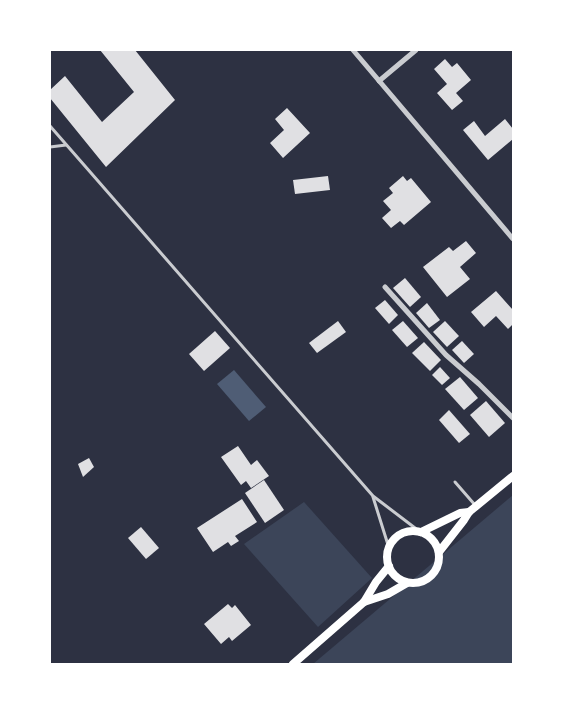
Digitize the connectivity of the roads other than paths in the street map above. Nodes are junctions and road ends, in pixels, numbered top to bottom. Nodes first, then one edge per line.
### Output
1 (352, 50) edge
2 (416, 50) edge
3 (379, 81) junction
4 (50, 126) edge
5 (66, 145) junction
6 (50, 147) edge
7 (513, 239) edge
8 (384, 287) dead end
9 (513, 418) edge
10 (513, 476) edge
11 (455, 482) dead end
12 (373, 496) junction
13 (475, 506) junction
14 (468, 512) junction
15 (420, 531) junction
16 (389, 548) junction
17 (439, 552) junction
18 (389, 566) junction
19 (407, 583) junction
20 (364, 602) junction
21 (293, 664) edge

1 - 3 street
2 - 3 street
3 - 7 street
4 - 5 lane
5 - 6 lane
5 - 12 lane
8 - 9 street
10 - 13 main road
11 - 13 lane
12 - 15 lane
12 - 16 lane
13 - 14 main road
14 - 15 main road
14 - 17 main road
15 - 16 main road
15 - 17 main road
16 - 18 main road
17 - 19 main road
18 - 19 main road
18 - 20 main road
19 - 20 main road
20 - 21 main road

